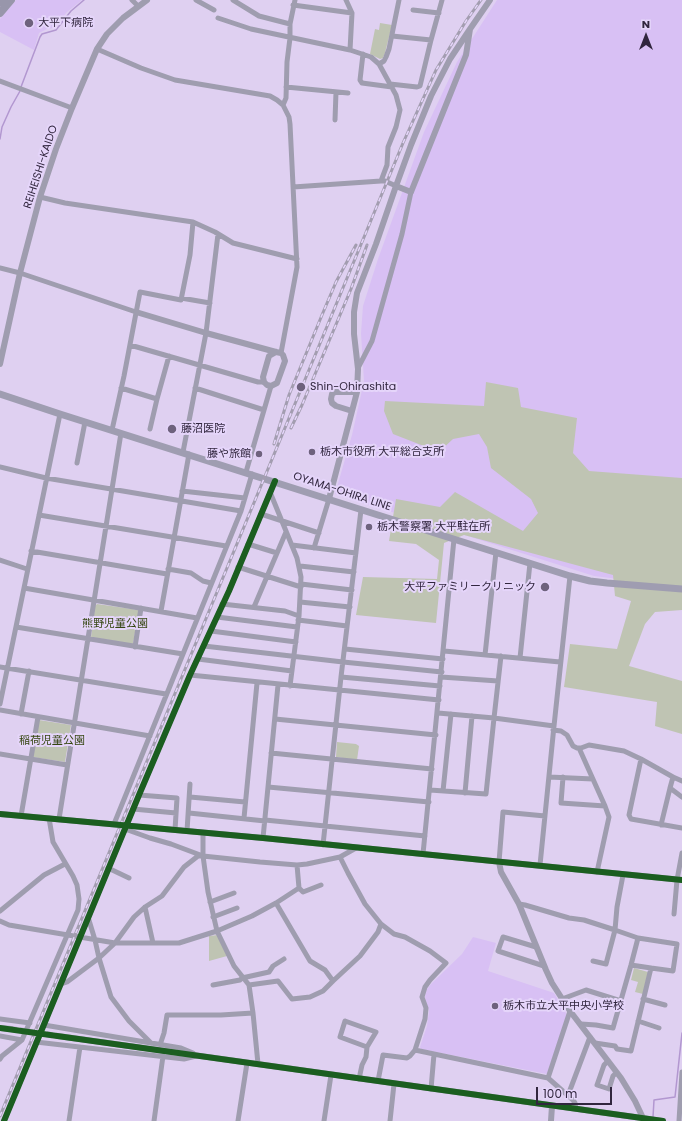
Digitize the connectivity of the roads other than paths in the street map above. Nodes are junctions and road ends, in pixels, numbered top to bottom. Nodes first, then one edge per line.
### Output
1 (11, 0) edge
2 (132, 0) edge
3 (147, 0) edge
4 (196, 0) edge
5 (233, 0) edge
6 (346, 0) edge
7 (399, 0) edge
8 (442, 0) edge
9 (490, 0) edge
10 (294, 2) edge
11 (138, 6) junction
12 (214, 10) dead end
13 (413, 10) dead end
14 (0, 13) edge
15 (352, 13) junction
16 (439, 13) junction
17 (218, 18) dead end
18 (290, 24) junction
19 (470, 29) junction
20 (392, 36) junction
21 (290, 38) junction
22 (431, 40) junction
23 (98, 49) junction
24 (350, 50) junction
25 (363, 54) junction
26 (379, 64) junction
27 (0, 81) edge
28 (286, 86) junction
29 (391, 86) junction
30 (336, 92) junction
31 (348, 93) dead end
32 (283, 105) junction
33 (72, 108) junction
34 (335, 120) dead end
35 (381, 181) junction
36 (396, 186) junction
37 (294, 187) junction
38 (412, 192) junction
39 (40, 197) junction
40 (193, 222) junction
41 (218, 234) junction
42 (297, 259) junction
43 (0, 268) edge
44 (20, 273) junction
45 (181, 298) junction
46 (210, 303) junction
47 (136, 312) junction
48 (206, 332) junction
49 (130, 345) junction
50 (265, 349) junction
51 (278, 352) junction
52 (169, 356) junction
53 (269, 356) junction
54 (0, 364) edge
55 (200, 364) junction
56 (358, 369) junction
57 (264, 382) junction
58 (271, 386) junction
59 (121, 388) junction
60 (195, 388) junction
61 (357, 392) junction
62 (0, 394) edge
63 (157, 399) junction
64 (264, 410) junction
65 (352, 411) junction
66 (60, 414) junction
67 (85, 422) junction
68 (150, 429) dead end
69 (112, 430) junction
70 (121, 433) junction
71 (186, 453) junction
72 (77, 463) dead end
73 (0, 467) edge
74 (249, 473) junction
75 (46, 478) junction
76 (275, 481) junction
77 (112, 490) junction
78 (182, 491) junction
79 (270, 492) junction
80 (245, 498) junction
81 (329, 499) junction
82 (181, 501) junction
83 (361, 510) junction
84 (241, 511) junction
85 (261, 514) junction
86 (39, 515) junction
87 (282, 521) junction
88 (105, 527) junction
89 (286, 532) junction
90 (319, 533) junction
91 (174, 538) junction
92 (454, 539) junction
93 (248, 544) junction
94 (226, 546) junction
95 (292, 546) junction
96 (314, 548) junction
97 (31, 551) junction
98 (496, 552) junction
99 (277, 553) junction
100 (356, 553) junction
101 (0, 560) edge
102 (100, 563) junction
103 (530, 563) junction
104 (300, 566) junction
105 (238, 568) junction
106 (27, 570) junction
107 (167, 572) junction
108 (354, 572) junction
109 (570, 576) junction
110 (266, 577) junction
111 (211, 583) junction
112 (301, 585) junction
113 (24, 588) junction
114 (682, 589) edge
115 (352, 590) junction
116 (94, 600) junction
117 (300, 602) junction
118 (222, 604) junction
119 (254, 607) junction
120 (350, 607) junction
121 (141, 608) junction
122 (161, 611) junction
123 (217, 617) junction
124 (197, 618) junction
125 (298, 618) junction
126 (348, 626) junction
127 (16, 627) junction
128 (297, 627) junction
129 (211, 631) junction
130 (88, 639) junction
131 (296, 642) junction
132 (204, 646) junction
133 (135, 647) junction
134 (345, 649) junction
135 (444, 651) junction
136 (183, 654) junction
137 (485, 654) junction
138 (294, 656) junction
139 (501, 656) junction
140 (520, 658) junction
141 (443, 659) junction
142 (198, 660) junction
143 (343, 662) junction
144 (560, 662) junction
145 (0, 667) edge
146 (8, 668) junction
147 (29, 671) junction
148 (292, 671) junction
149 (442, 675) junction
150 (190, 676) junction
151 (341, 677) junction
152 (81, 680) junction
153 (498, 681) junction
154 (256, 682) junction
155 (278, 684) junction
156 (290, 686) junction
157 (440, 686) junction
158 (340, 691) junction
159 (166, 694) junction
160 (439, 700) junction
161 (0, 704) edge
162 (0, 710) edge
163 (438, 713) junction
164 (21, 714) junction
165 (451, 714) junction
166 (472, 716) junction
167 (38, 717) junction
168 (494, 718) junction
169 (275, 719) junction
170 (74, 722) junction
171 (336, 725) junction
172 (554, 728) junction
173 (436, 735) junction
174 (150, 736) junction
175 (579, 748) junction
176 (271, 753) junction
177 (0, 754) edge
178 (30, 759) junction
179 (332, 759) junction
180 (641, 759) junction
181 (68, 765) junction
182 (432, 769) junction
183 (549, 777) junction
184 (563, 777) junction
185 (673, 777) junction
186 (593, 779) junction
187 (682, 781) edge
188 (190, 784) dead end
189 (268, 787) junction
190 (670, 788) junction
191 (430, 790) junction
192 (444, 791) junction
193 (329, 792) junction
194 (465, 793) junction
195 (139, 795) junction
196 (190, 797) junction
197 (682, 797) edge
198 (245, 802) junction
199 (429, 802) junction
200 (605, 806) junction
201 (133, 809) junction
202 (176, 813) junction
203 (189, 813) junction
204 (0, 814) edge
205 (21, 816) junction
206 (545, 816) junction
207 (49, 818) junction
208 (244, 818) junction
209 (59, 819) junction
210 (265, 820) junction
211 (114, 824) junction
212 (326, 825) junction
213 (661, 825) junction
214 (125, 827) junction
215 (682, 828) edge
216 (175, 830) junction
217 (187, 831) junction
218 (202, 833) junction
219 (425, 836) junction
220 (263, 838) junction
221 (324, 844) junction
222 (356, 848) junction
223 (682, 853) edge
224 (423, 854) junction
225 (203, 856) junction
226 (340, 857) junction
227 (499, 862) junction
228 (65, 864) junction
229 (297, 865) junction
230 (540, 866) junction
231 (108, 868) junction
232 (597, 872) junction
233 (623, 874) junction
234 (129, 878) dead end
235 (680, 880) edge
236 (321, 885) dead end
237 (299, 888) junction
238 (234, 893) dead end
239 (210, 902) junction
240 (276, 903) junction
241 (519, 904) junction
242 (145, 907) junction
243 (237, 908) dead end
244 (0, 911) edge
245 (674, 914) dead end
246 (88, 917) junction
247 (213, 917) junction
248 (0, 922) edge
249 (381, 924) junction
250 (615, 930) junction
251 (217, 931) junction
252 (68, 935) junction
253 (80, 937) junction
254 (638, 938) junction
255 (95, 940) junction
256 (153, 943) junction
257 (115, 944) junction
258 (536, 947) junction
259 (99, 958) junction
260 (284, 959) dead end
261 (593, 961) dead end
262 (631, 965) junction
263 (544, 966) junction
264 (651, 968) junction
265 (242, 978) junction
266 (333, 981) junction
267 (60, 984) junction
268 (213, 985) dead end
269 (249, 985) junction
270 (562, 999) junction
271 (643, 999) junction
272 (621, 1001) junction
273 (665, 1005) dead end
274 (570, 1011) junction
275 (253, 1013) junction
276 (0, 1019) edge
277 (638, 1021) junction
278 (30, 1023) junction
279 (581, 1024) junction
280 (44, 1025) junction
281 (0, 1028) edge
282 (659, 1028) dead end
283 (11, 1029) tunnel mouth
284 (0, 1036) edge
285 (58, 1036) tunnel mouth
286 (590, 1037) junction
287 (22, 1040) junction
288 (36, 1042) junction
289 (151, 1043) junction
290 (595, 1043) junction
291 (160, 1045) junction
292 (80, 1047) junction
293 (367, 1047) junction
294 (415, 1050) junction
295 (434, 1054) junction
296 (163, 1056) junction
297 (198, 1056) junction
298 (0, 1059) edge
299 (608, 1061) junction
300 (247, 1063) junction
301 (258, 1064) junction
302 (616, 1072) junction
303 (682, 1072) edge
304 (331, 1075) junction
305 (548, 1078) junction
306 (359, 1079) junction
307 (378, 1081) junction
308 (394, 1084) junction
309 (431, 1088) junction
310 (567, 1094) junction
311 (552, 1106) junction
312 (576, 1109) junction
313 (643, 1118) junction
314 (4, 1121) edge
315 (69, 1121) edge
316 (154, 1121) edge
317 (238, 1121) edge
318 (324, 1121) edge
319 (390, 1121) edge
320 (551, 1121) edge
321 (663, 1121) edge
322 (679, 1121) edge

1 - 14 main road
2 - 11 street
3 - 11 street, REIHEISHI-KAIDO
4 - 12 street
5 - 18 street
6 - 15 street
7 - 20 street
8 - 16 street
9 - 19 street
10 - 15 street
10 - 18 street
11 - 23 street, REIHEISHI-KAIDO
13 - 16 street
15 - 24 street
16 - 22 street
17 - 21 street
18 - 21 street
19 - 36 street
19 - 38 street
20 - 22 street
20 - 26 street
21 - 24 street
21 - 28 street
22 - 29 street
23 - 32 street
23 - 33 street, REIHEISHI-KAIDO
24 - 25 street
25 - 26 street
25 - 29 street
26 - 29 street
27 - 33 street
28 - 30 street
28 - 32 street
29 - 35 street
30 - 31 street
30 - 34 street
32 - 37 street
33 - 39 street, REIHEISHI-KAIDO
35 - 36 street
35 - 37 street
36 - 38 street
36 - 56 street
37 - 42 street
38 - 56 street
39 - 40 street
39 - 44 street, REIHEISHI-KAIDO
40 - 41 street
40 - 45 street
41 - 42 street
41 - 46 street
42 - 51 street
43 - 44 street
44 - 47 street
44 - 54 street, REIHEISHI-KAIDO
45 - 46 street
45 - 47 street
46 - 48 street
47 - 48 street
47 - 49 street
48 - 50 street
48 - 55 street
49 - 52 street
49 - 59 street
50 - 51 street
50 - 53 street
51 - 53 street
51 - 58 street
52 - 55 street
52 - 63 street
53 - 57 street
55 - 57 street
55 - 60 street
56 - 61 street
57 - 58 street
58 - 64 street
59 - 63 street
59 - 69 street
60 - 64 street
60 - 71 street
61 - 65 street
61 - 65 street
62 - 66 main road, OYAMA-OHIRA LINE
63 - 68 street
64 - 74 street
65 - 81 street
66 - 67 main road, OYAMA-OHIRA LINE
66 - 75 street
67 - 69 main road, OYAMA-OHIRA LINE
67 - 72 street
69 - 70 main road, OYAMA-OHIRA LINE
70 - 71 main road, OYAMA-OHIRA LINE
70 - 77 street
71 - 74 main road, OYAMA-OHIRA LINE
71 - 78 street
73 - 75 street
74 - 76 main road, OYAMA-OHIRA LINE
74 - 80 street
75 - 77 street
75 - 86 street
76 - 79 street
76 - 81 main road, OYAMA-OHIRA LINE
77 - 82 street
77 - 88 street
78 - 80 street
78 - 82 street
79 - 85 street
79 - 87 street
80 - 84 street
81 - 83 main road, OYAMA-OHIRA LINE
81 - 90 street
82 - 84 street
82 - 91 street
83 - 92 main road, OYAMA-OHIRA LINE
83 - 100 street
84 - 94 street
85 - 87 street
85 - 93 street
86 - 88 street
86 - 97 street
87 - 89 street
87 - 90 street
88 - 91 street
88 - 102 street
89 - 95 street
89 - 99 street
90 - 96 street
91 - 94 street
91 - 107 street
92 - 98 main road, OYAMA-OHIRA LINE
92 - 135 street
93 - 99 street
93 - 105 street
94 - 111 street
95 - 96 street
95 - 104 street
96 - 100 street
97 - 102 street
97 - 106 street
98 - 103 main road, OYAMA-OHIRA LINE
98 - 137 street
99 - 110 street
100 - 108 street
101 - 106 street
102 - 107 street
102 - 116 street
103 - 109 main road, OYAMA-OHIRA LINE
103 - 140 street
104 - 108 street
104 - 112 street
105 - 110 street
105 - 118 street
106 - 113 street
107 - 111 street
107 - 122 street
108 - 115 street
109 - 114 main road, OYAMA-OHIRA LINE
109 - 144 street
110 - 112 street
110 - 119 street
111 - 124 street
112 - 115 street
112 - 117 street
113 - 116 street
113 - 127 street
115 - 120 street
116 - 121 street
116 - 130 street
117 - 120 street
117 - 125 street
118 - 119 street
118 - 123 street
119 - 125 street
120 - 126 street
121 - 122 street
121 - 133 street
122 - 124 street
123 - 128 street
123 - 129 street
124 - 136 street
125 - 126 street
125 - 128 street
126 - 134 street
127 - 130 street
127 - 146 street
128 - 131 street
129 - 131 street
129 - 132 street
130 - 133 street
130 - 152 street
131 - 138 street
132 - 138 street
132 - 142 street
133 - 136 street
134 - 141 street
134 - 143 street
135 - 137 street
135 - 141 street
136 - 159 street
137 - 139 street
138 - 143 street
138 - 148 street
139 - 140 street
139 - 153 street
140 - 144 street
141 - 149 street
142 - 148 street
142 - 150 street
143 - 149 street
143 - 151 street
144 - 172 street
145 - 146 street
146 - 147 street
146 - 161 street
147 - 152 street
147 - 164 street
148 - 156 street
149 - 153 street
149 - 157 street
150 - 154 street
150 - 195 street
151 - 157 street
151 - 158 street
152 - 159 street
152 - 170 street
153 - 168 street
154 - 155 street
154 - 198 street
155 - 156 street
155 - 169 street
156 - 158 street
157 - 160 street
158 - 160 street
158 - 171 street
159 - 174 street
160 - 163 street
162 - 164 street
163 - 165 street
163 - 173 street
164 - 167 street
165 - 166 street
165 - 192 street
166 - 168 street
166 - 194 street
167 - 170 street
167 - 178 street
168 - 172 street
168 - 194 street
169 - 171 street
169 - 176 street
170 - 174 street
170 - 181 street
171 - 173 street
171 - 179 street
172 - 175 street
172 - 183 street
173 - 182 street
174 - 211 street
175 - 180 street
175 - 186 street
176 - 179 street
176 - 189 street
177 - 178 street
178 - 181 street
178 - 205 street
179 - 182 street
179 - 193 street
180 - 185 street
180 - 213 street
181 - 209 street
182 - 191 street
183 - 184 street
183 - 206 street
184 - 186 street
184 - 200 street
185 - 187 street
185 - 190 street
186 - 200 street
188 - 196 street
189 - 193 street
189 - 210 street
190 - 197 street
190 - 213 street
191 - 192 street
191 - 199 street
192 - 194 street
193 - 199 street
193 - 212 street
195 - 201 street
195 - 202 street
196 - 198 street
196 - 203 street
198 - 208 street
199 - 219 street
200 - 232 street
201 - 202 street
201 - 214 street
202 - 216 street
203 - 208 street
203 - 217 street
204 - 205 street
205 - 207 street
206 - 227 street
206 - 230 street
207 - 209 street
207 - 228 street
208 - 210 street
209 - 211 street
210 - 212 street
210 - 220 street
211 - 214 street
212 - 219 street
212 - 221 street
213 - 215 street
214 - 216 street
214 - 225 street
214 - 231 street
216 - 217 street
217 - 218 street
218 - 220 street
218 - 225 street
219 - 224 street
220 - 221 street
221 - 222 street
222 - 224 street
222 - 226 street
223 - 235 street
224 - 227 street
225 - 229 street
225 - 239 street
225 - 242 street
226 - 229 street
226 - 249 street
227 - 230 street
227 - 241 street
228 - 244 street
228 - 252 street
229 - 237 street
230 - 232 street
231 - 234 street
231 - 246 street
232 - 233 street
233 - 235 street
233 - 250 street
235 - 245 street
236 - 237 street
237 - 240 street
238 - 239 street
239 - 247 street
240 - 251 street
240 - 266 street
241 - 250 street
241 - 258 street
242 - 256 street
242 - 257 street
243 - 247 street
246 - 253 street
246 - 255 street
247 - 251 street
248 - 252 street
249 - 266 street
249 - 294 street
250 - 254 street
250 - 261 street
251 - 256 street
251 - 265 street
252 - 253 street
252 - 278 street
253 - 255 street
253 - 267 street
254 - 262 street
254 - 264 street
255 - 257 street
255 - 259 street
256 - 257 street
257 - 259 street
258 - 263 street
258 - 263 street
259 - 267 street
259 - 289 street
260 - 265 street
262 - 264 street
262 - 272 street
263 - 270 street
264 - 271 street
265 - 268 street
265 - 269 street
266 - 269 street
267 - 280 street
269 - 275 street
270 - 272 street
270 - 274 street
271 - 273 street
271 - 277 street
272 - 279 street
274 - 279 street
274 - 305 street
275 - 291 street
275 - 301 street
276 - 278 street
277 - 282 street
277 - 290 street
278 - 287 street
279 - 286 street
280 - 288 street
280 - 289 street
281 - 283 street
284 - 287 street
285 - 297 street
286 - 290 street
286 - 310 street
287 - 298 street
288 - 292 street
288 - 314 street
289 - 291 street
290 - 299 street
291 - 297 street
292 - 296 street
292 - 315 street
293 - 293 street
293 - 306 street
294 - 295 street
294 - 307 street
295 - 305 street
295 - 309 street
296 - 297 street
296 - 316 street
297 - 300 street
299 - 302 street
299 - 302 street
300 - 301 street
300 - 317 street
301 - 304 street
302 - 313 street
303 - 322 street
304 - 306 street
304 - 318 street
305 - 310 street
306 - 307 street
307 - 308 street
308 - 309 street
308 - 319 street
309 - 311 street
310 - 312 street
311 - 312 street
311 - 320 street
312 - 313 street
313 - 321 street

